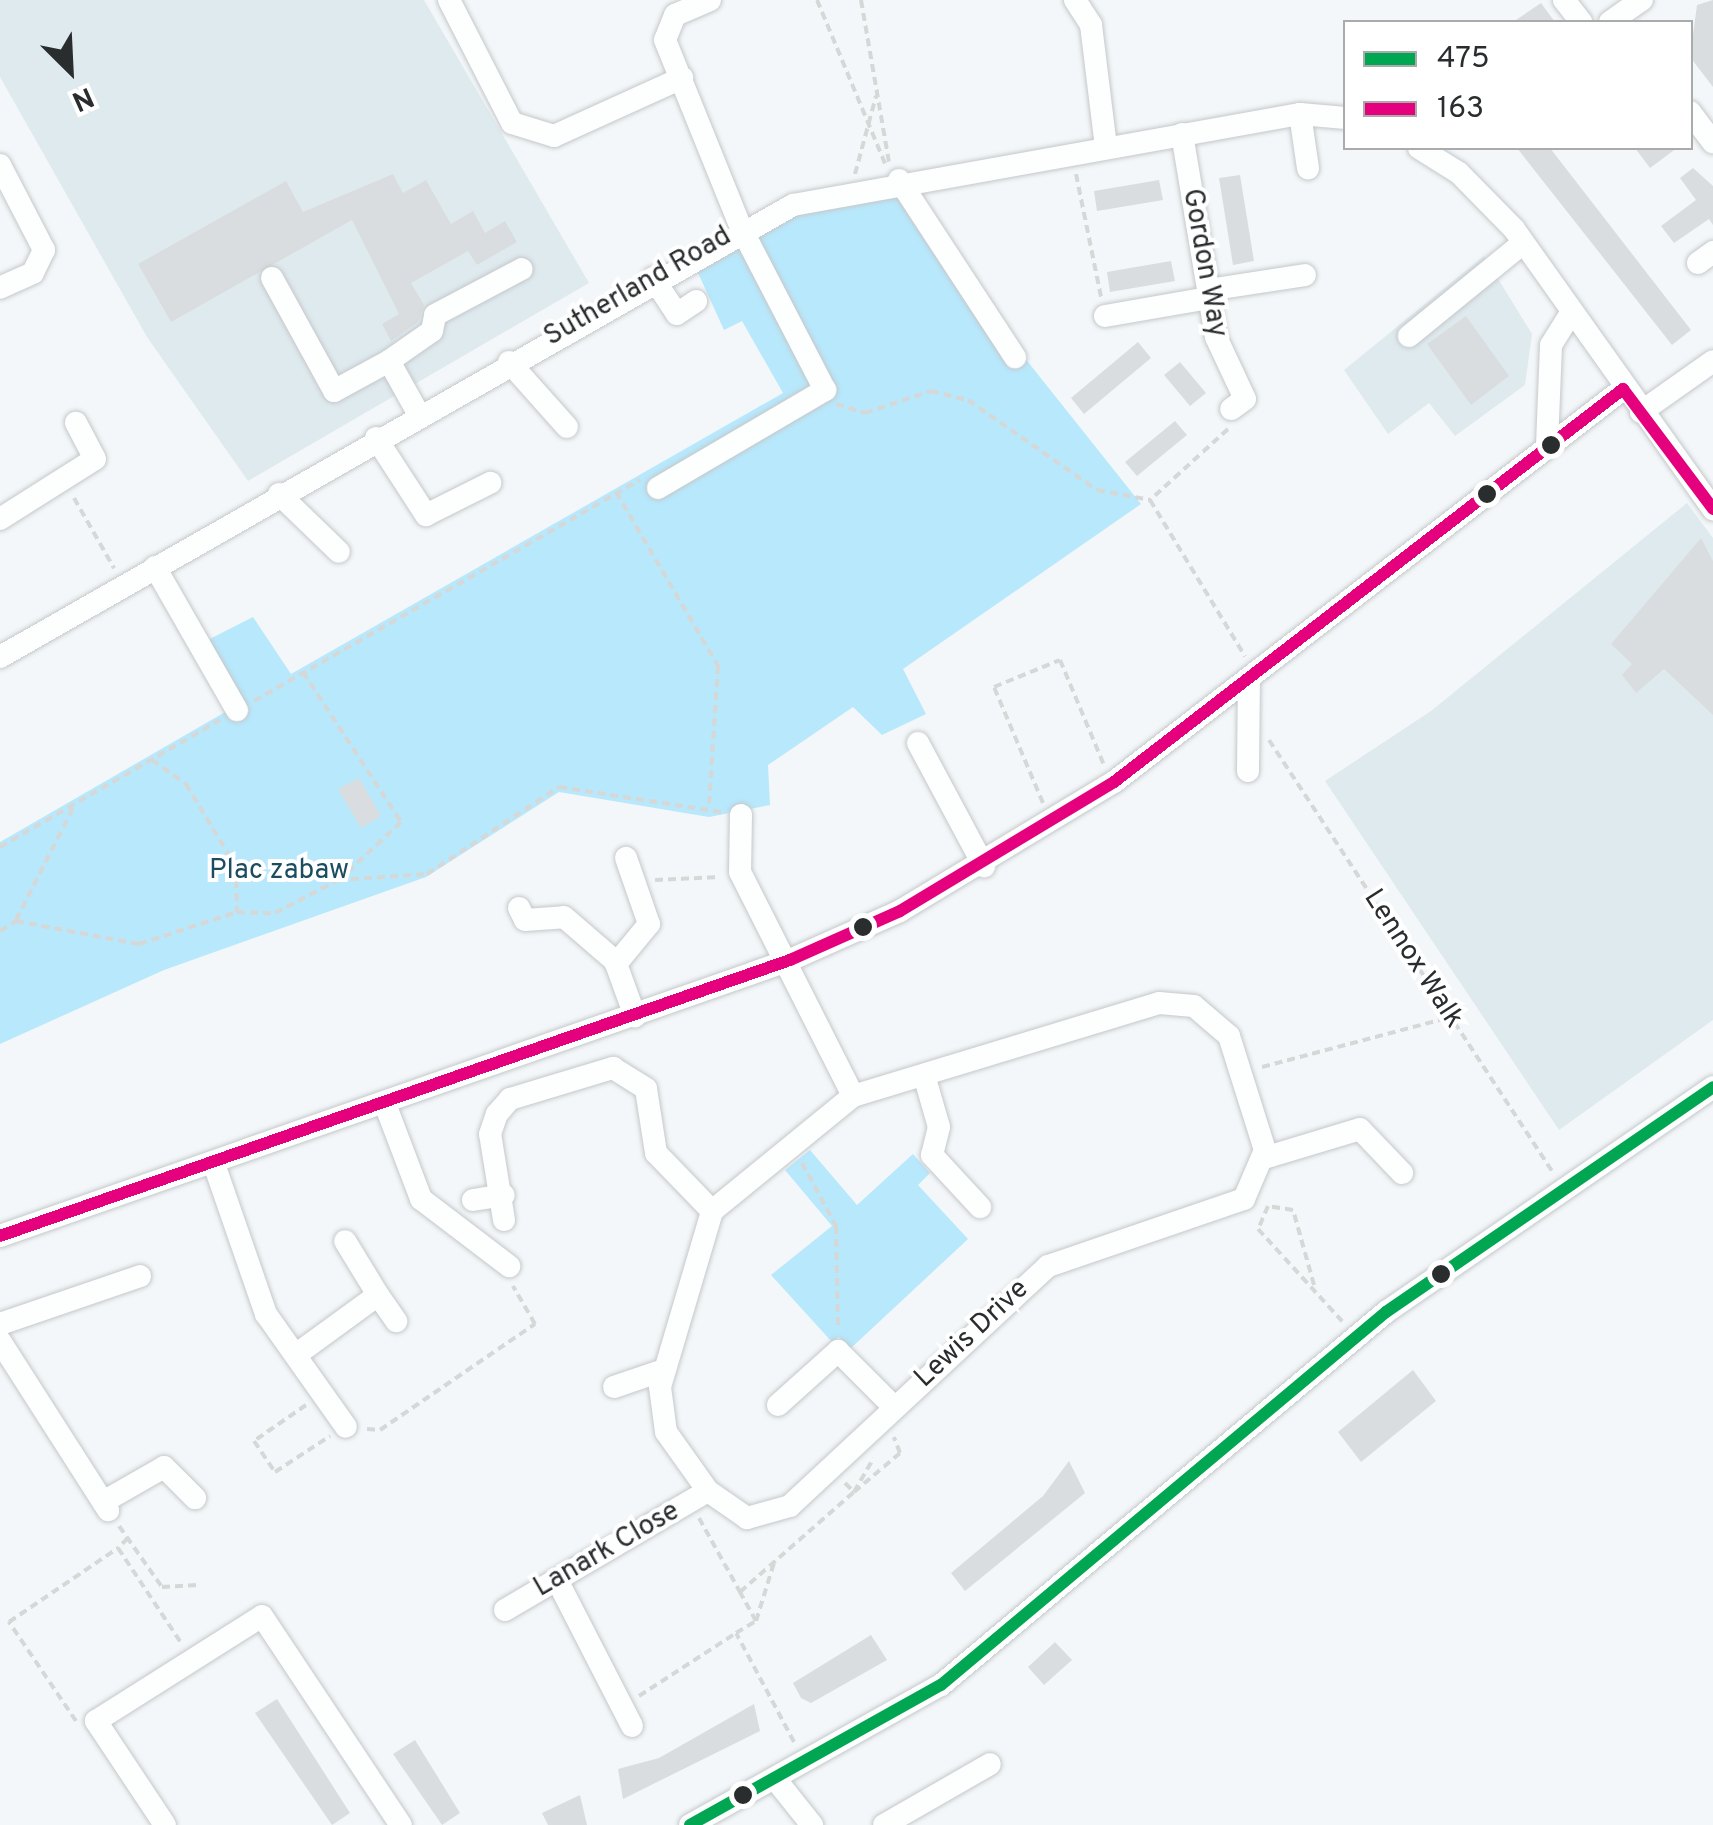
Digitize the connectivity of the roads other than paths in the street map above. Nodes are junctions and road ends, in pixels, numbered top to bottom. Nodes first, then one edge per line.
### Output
1 (449, 0) edge
2 (710, 0) edge
3 (1075, 0) edge
4 (1642, 0) edge
5 (1615, 20) edge
6 (682, 78) junction
7 (1300, 114) junction
8 (1693, 116) edge
9 (1343, 118) edge
10 (1182, 134) junction
11 (1713, 142) edge
12 (1106, 148) junction
13 (1429, 150) edge
14 (1454, 155) edge
15 (0, 165) edge
16 (1308, 168) dead end
17 (896, 180) junction
18 (741, 228) junction
19 (1523, 243) junction
20 (522, 269) dead end
21 (1305, 274) dead end
22 (272, 278) dead end
23 (653, 278) junction
24 (0, 288) edge
25 (1208, 294) junction
26 (696, 301) dead end
27 (1570, 315) junction
28 (1106, 316) road end
29 (1409, 336) dead end
30 (1015, 357) dead end
31 (389, 361) junction
32 (509, 362) junction
33 (1713, 362) edge
34 (1623, 388) junction
35 (1231, 409) road end
36 (1641, 412) junction
37 (418, 413) junction
38 (76, 423) dead end
39 (567, 427) dead end
40 (376, 438) junction
41 (1547, 445) junction
42 (490, 483) dead end
43 (658, 488) road end
44 (279, 494) junction
45 (1713, 509) edge
46 (0, 518) edge
47 (340, 552) dead end
48 (155, 568) junction
49 (0, 657) edge
50 (1253, 676) junction
51 (237, 710) road end
52 (918, 744) dead end
53 (1248, 771) dead end
54 (741, 816) road end
55 (984, 866) junction
56 (630, 869) road end
57 (520, 908) dead end
58 (790, 960) junction
59 (616, 964) junction
60 (635, 1016) junction
61 (924, 1075) junction
62 (1713, 1087) edge
63 (853, 1096) junction
64 (384, 1104) junction
65 (1264, 1158) junction
66 (214, 1164) junction
67 (1402, 1173) dead end
68 (504, 1196) junction
69 (473, 1200) dead end
70 (980, 1207) dead end
71 (712, 1211) junction
72 (504, 1220) dead end
73 (0, 1236) edge
74 (345, 1241) dead end
75 (509, 1266) road end
76 (140, 1276) dead end
77 (378, 1295) junction
78 (396, 1320) dead end
79 (0, 1324) edge
80 (0, 1341) edge
81 (297, 1354) junction
82 (664, 1370) junction
83 (614, 1387) dead end
84 (778, 1405) dead end
85 (894, 1407) junction
86 (346, 1427) road end
87 (699, 1496) junction
88 (195, 1498) dead end
89 (557, 1580) junction
90 (505, 1610) dead end
91 (627, 1716) road end
92 (990, 1764) dead end
93 (776, 1780) junction
94 (165, 1825) edge
95 (400, 1825) edge
96 (690, 1825) edge
97 (812, 1825) edge
98 (884, 1825) edge

1 - 6 street
2 - 6 street
3 - 12 street
4 - 5 street
6 - 18 street
7 - 9 street, Sutherland Road
7 - 10 street, Sutherland Road
7 - 16 street
8 - 11 street
10 - 12 street, Sutherland Road
10 - 25 street, Gordon Way
12 - 17 street, Sutherland Road
13 - 14 street
14 - 19 street
15 - 24 street
17 - 18 street, Sutherland Road
17 - 30 street
18 - 23 street, Sutherland Road
18 - 43 street
19 - 27 street
19 - 29 street
20 - 31 street
21 - 25 street
22 - 31 street
23 - 26 street
23 - 32 street, Sutherland Road
25 - 28 street
25 - 35 street, Gordon Way
27 - 34 street
27 - 41 street
31 - 37 street
32 - 37 street, Sutherland Road
32 - 39 street
33 - 36 street
34 - 36 street
34 - 41 street
36 - 45 street
37 - 40 street, Sutherland Road
38 - 46 street
40 - 42 street
40 - 44 street, Sutherland Road
41 - 50 street
44 - 47 street
44 - 48 street, Sutherland Road
48 - 49 street, Sutherland Road
48 - 51 street
50 - 53 street
50 - 55 street
52 - 55 street
54 - 58 street
55 - 58 street
56 - 59 street
57 - 59 street
58 - 60 street
58 - 63 street
59 - 60 street
60 - 64 street
61 - 63 street
61 - 65 street
61 - 70 street
62 - 93 street
63 - 71 street
64 - 66 street
64 - 75 street
65 - 67 street
65 - 85 street, Lewis Drive
66 - 73 street
66 - 81 street
68 - 69 street
68 - 71 street
68 - 72 street
71 - 82 street, Lewis Drive
74 - 77 street
76 - 79 street
77 - 78 street
77 - 81 street
80 - 88 street
81 - 86 street
82 - 83 street
82 - 87 street, Lewis Drive
84 - 85 street
85 - 87 street, Lewis Drive
87 - 89 street, Lanark Close
89 - 90 street, Lanark Close
89 - 91 street
92 - 98 street
93 - 96 street
93 - 97 street
94 - 95 street

